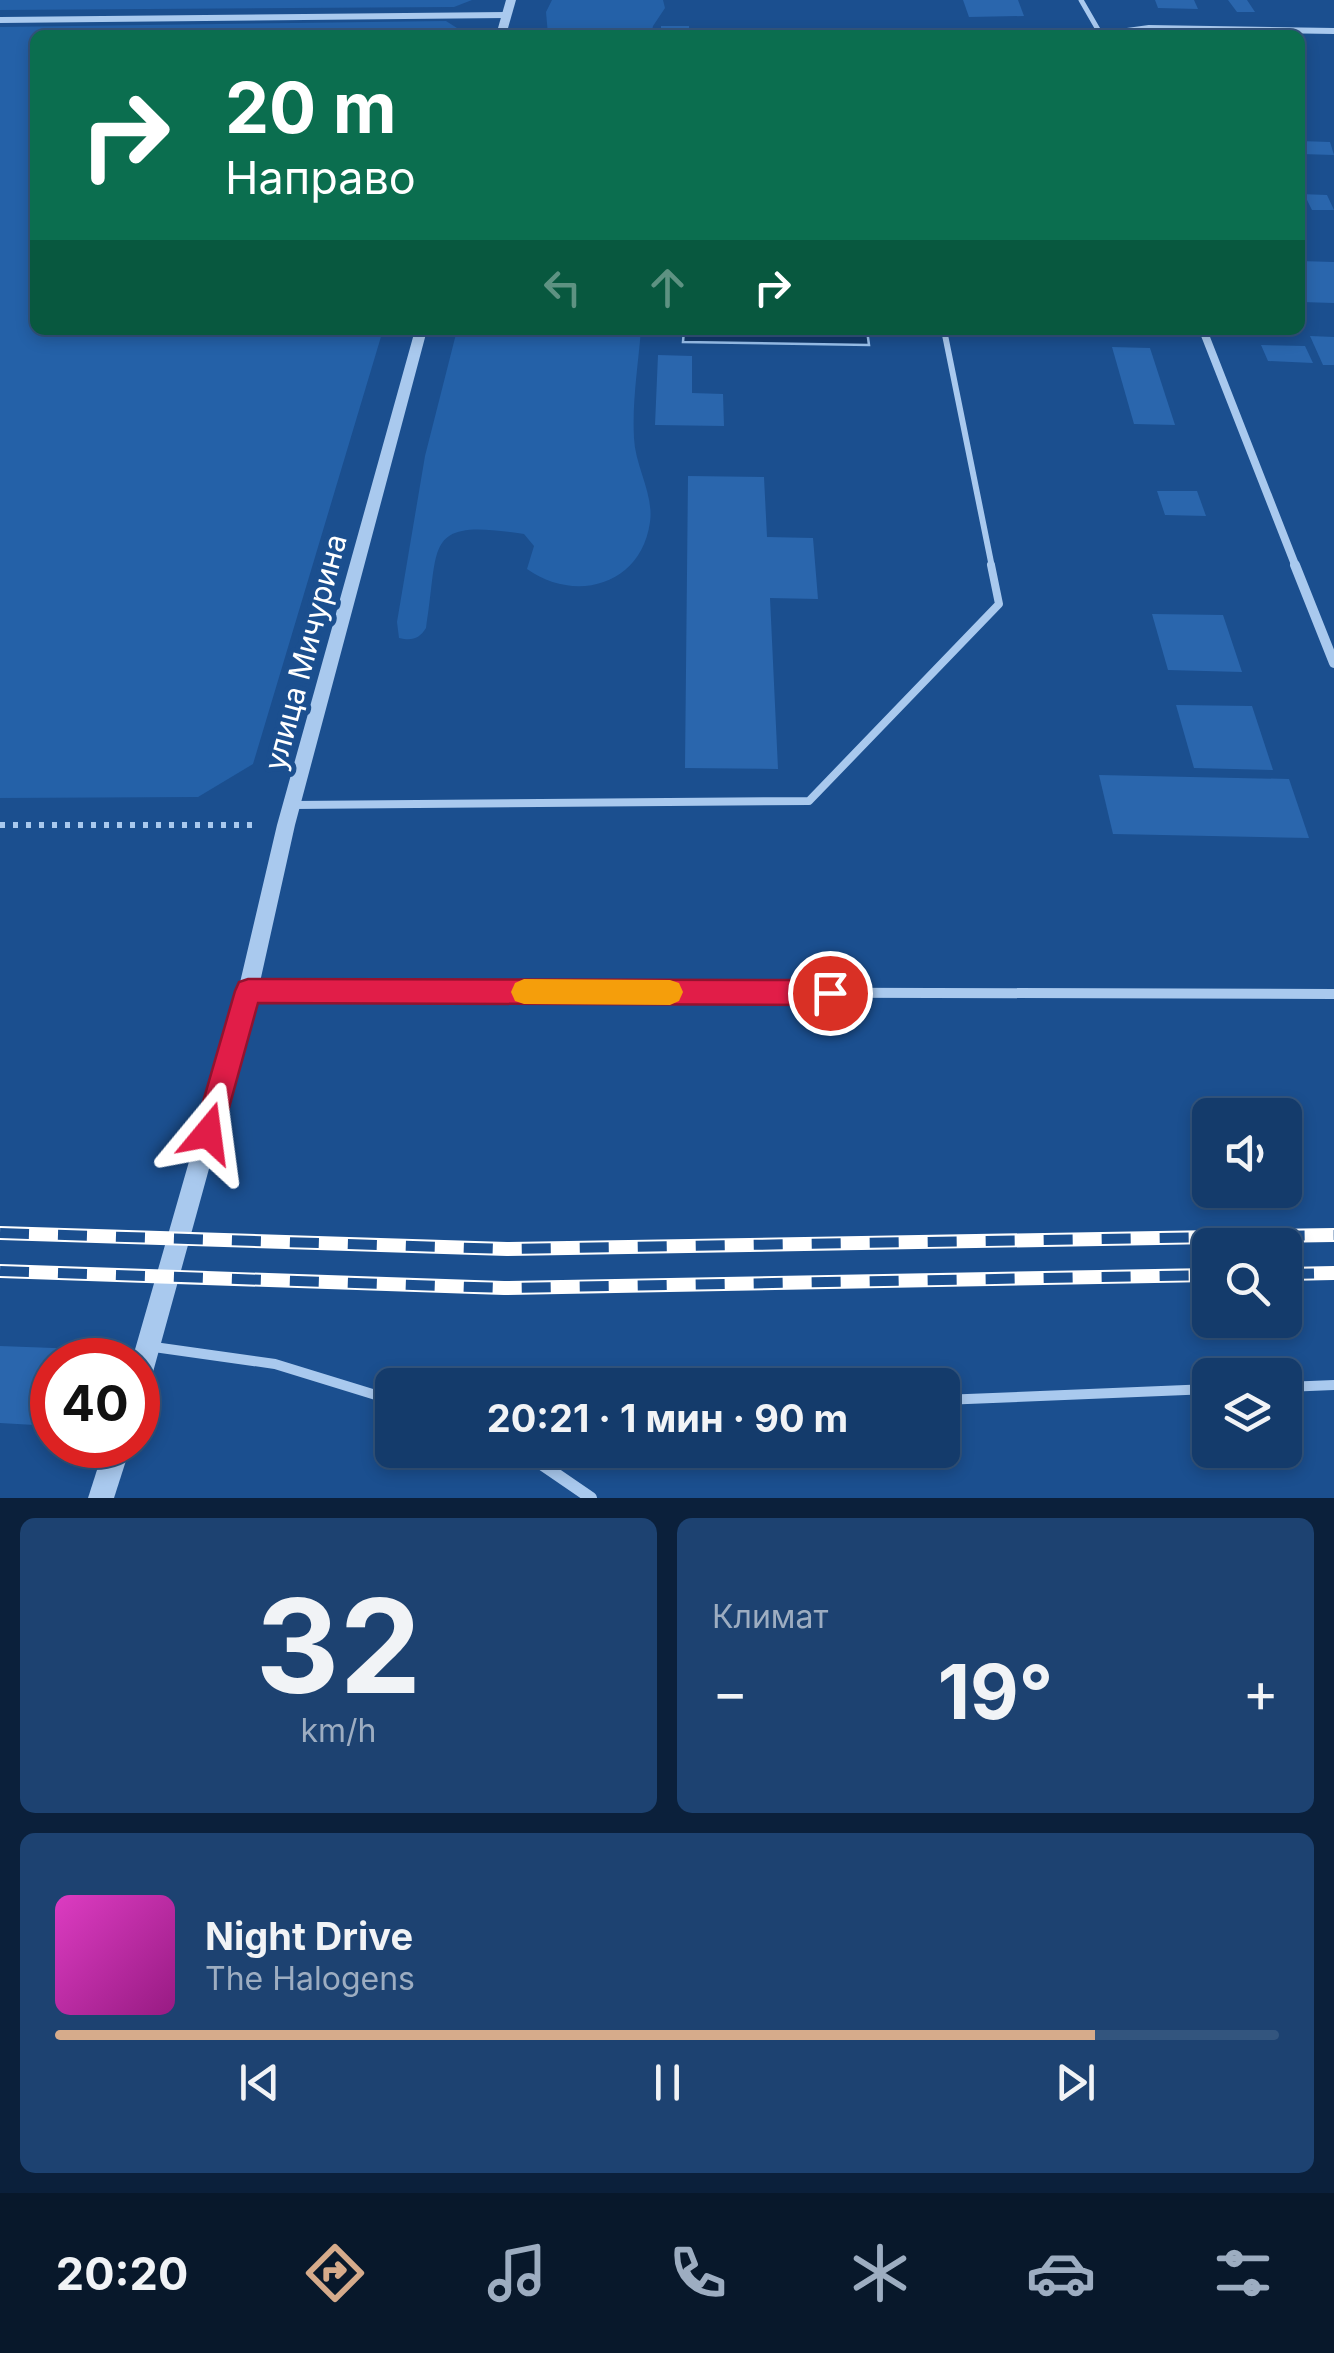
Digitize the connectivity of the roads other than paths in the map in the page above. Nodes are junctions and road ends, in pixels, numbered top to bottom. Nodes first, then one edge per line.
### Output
1 (512, 0) edge
2 (1082, 0) edge
3 (506, 15) junction
4 (0, 20) edge
5 (502, 30) edge
6 (1097, 30) edge
7 (1132, 30) edge
8 (1334, 30) edge
9 (419, 335) edge
10 (945, 335) edge
11 (1206, 335) edge
12 (1334, 663) edge
13 (292, 805) junction
14 (248, 991) junction
15 (1334, 994) edge
16 (152, 1338) edge
17 (160, 1348) edge
18 (1334, 1385) edge
19 (1302, 1386) edge
20 (1192, 1391) edge
21 (375, 1395) edge
22 (960, 1399) edge
23 (111, 1468) edge
24 (547, 1468) edge
25 (101, 1498) edge
26 (591, 1498) edge

1 - 3 street
2 - 6 lane
3 - 4 street
3 - 5 street
7 - 8 street
9 - 13 street, улица Мичурина
10 - 13 lane
11 - 12 street
13 - 14 street, улица Мичурина
14 - 15 lane
14 - 16 street, улица Мичурина
17 - 21 lane
18 - 19 lane
20 - 22 lane
23 - 25 street
24 - 26 street

